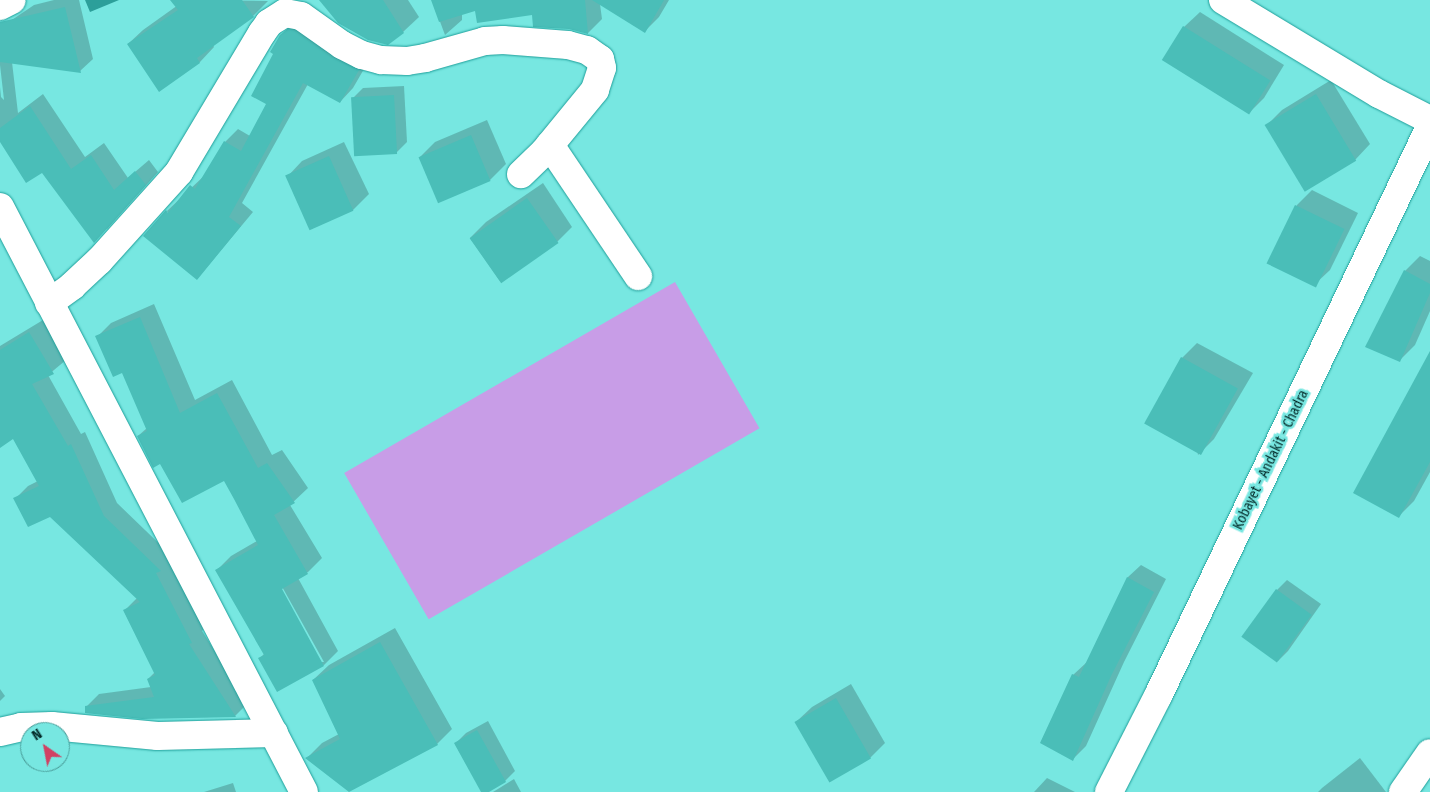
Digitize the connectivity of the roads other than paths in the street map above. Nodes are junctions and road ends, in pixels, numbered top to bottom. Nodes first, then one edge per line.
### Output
1 (12, 0) edge
2 (1223, 0) edge
3 (0, 6) edge
4 (1430, 120) edge
5 (1430, 127) edge
6 (550, 145) junction
7 (521, 174) dead end
8 (0, 207) edge
9 (638, 276) dead end
10 (49, 303) junction
11 (0, 732) edge
12 (274, 733) junction
13 (1430, 753) edge
14 (304, 792) edge
15 (1109, 792) edge
16 (1403, 792) edge

1 - 3 street
2 - 4 street
5 - 15 street, Kobayet - Andakit - Chadra
6 - 7 street
6 - 9 street
6 - 10 street
8 - 10 street
10 - 12 street
11 - 12 street
12 - 14 street
13 - 16 street

